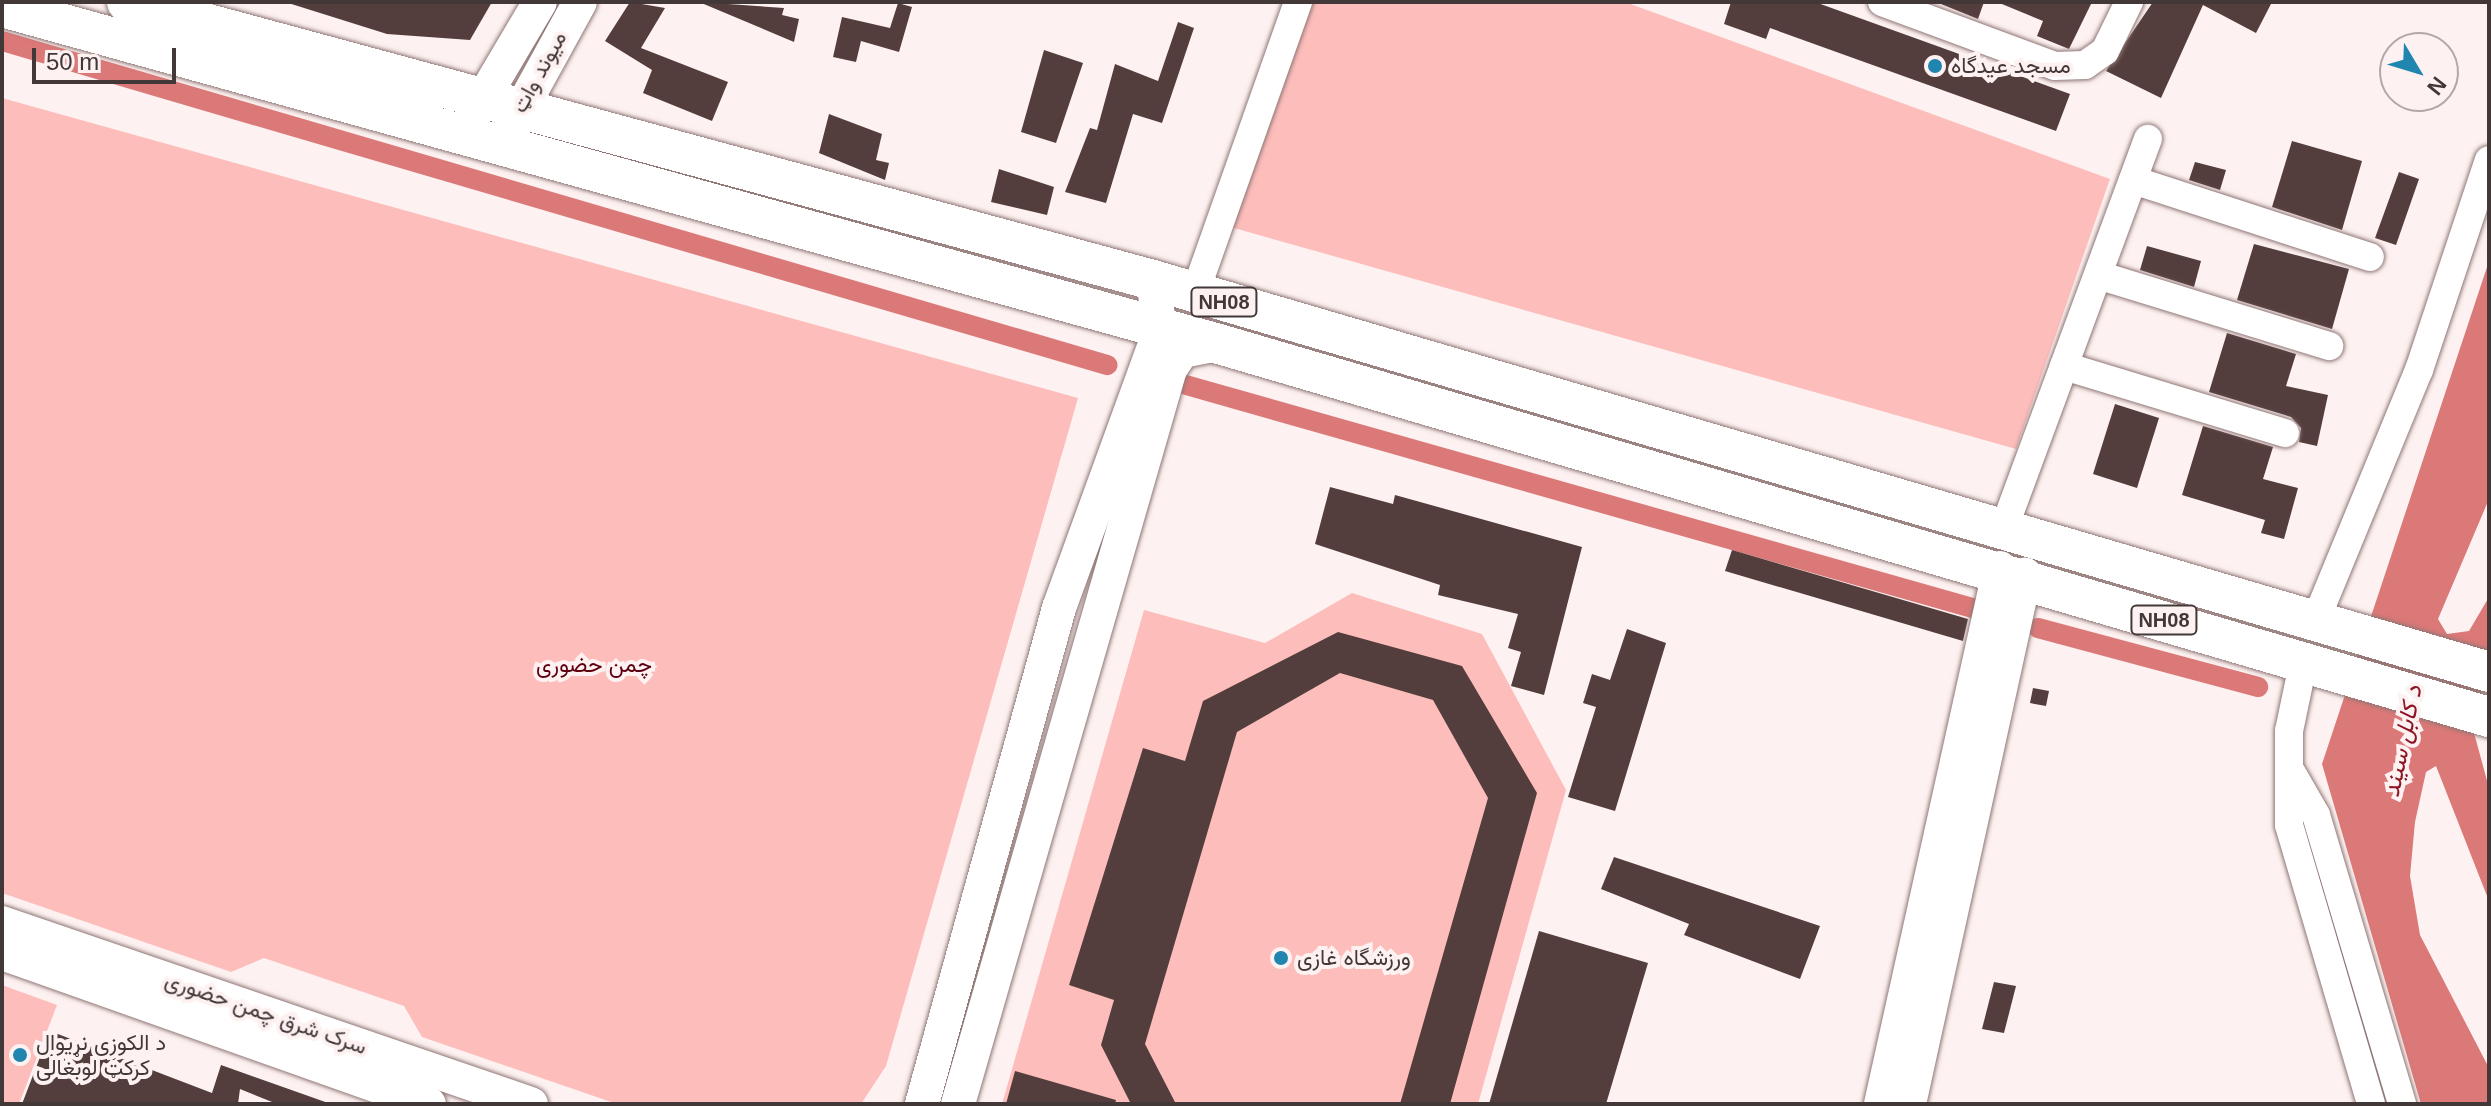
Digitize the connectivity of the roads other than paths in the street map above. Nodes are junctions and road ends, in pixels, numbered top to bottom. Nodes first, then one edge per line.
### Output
1 (127, 2) edge
2 (540, 2) edge
3 (580, 2) edge
4 (1298, 2) edge
5 (1882, 2) edge
6 (2129, 2) edge
7 (2, 7) edge
8 (500, 99) junction
9 (464, 133) junction
10 (2148, 139) dead end
11 (504, 145) junction
12 (2489, 160) edge
13 (2133, 180) junction
14 (2370, 257) dead end
15 (2098, 275) junction
16 (1153, 280) junction
17 (1195, 293) junction
18 (1160, 330) junction
19 (1361, 340) junction
20 (1219, 344) junction
21 (2329, 346) dead end
22 (2064, 366) junction
23 (1369, 388) junction
24 (2285, 433) dead end
25 (2004, 528) junction
26 (2013, 572) junction
27 (2315, 622) junction
28 (2303, 664) junction
29 (2489, 672) edge
30 (2488, 717) edge
31 (2289, 767) junction
32 (2, 923) edge
33 (2, 953) edge
34 (429, 1104) edge
35 (531, 1104) edge
36 (922, 1104) edge
37 (958, 1104) edge
38 (1881, 1104) edge
39 (1909, 1104) edge
40 (2371, 1104) edge
41 (2402, 1104) edge

1 - 8 highway, NH08
2 - 8 main road, میوند واټ
3 - 8 main road, میوند واټ
4 - 17 street
5 - 6 street
7 - 9 highway, NH08
8 - 9 main road, میوند واټ
8 - 11 main road, میوند واټ
8 - 16 highway, NH08
9 - 11 highway, NH08
10 - 13 street
11 - 18 highway, NH08
12 - 27 street
13 - 14 street
13 - 15 street
15 - 21 street
15 - 22 street
16 - 17 highway, NH08
16 - 18 main road
17 - 19 highway, NH08
18 - 20 highway, NH08
18 - 36 main road
19 - 23 highway
19 - 25 highway, NH08
20 - 23 highway, NH08
20 - 37 main road
22 - 24 street
22 - 25 street
23 - 26 highway, NH08
25 - 27 highway, NH08
26 - 28 highway, NH08
26 - 38 main road
26 - 39 main road
27 - 29 highway, NH08
28 - 30 highway, NH08
28 - 31 street
31 - 40 street
31 - 41 street
32 - 35 main road, سرک شرق چمن حضوری
33 - 34 main road, سرک شرق چمن حضوری

